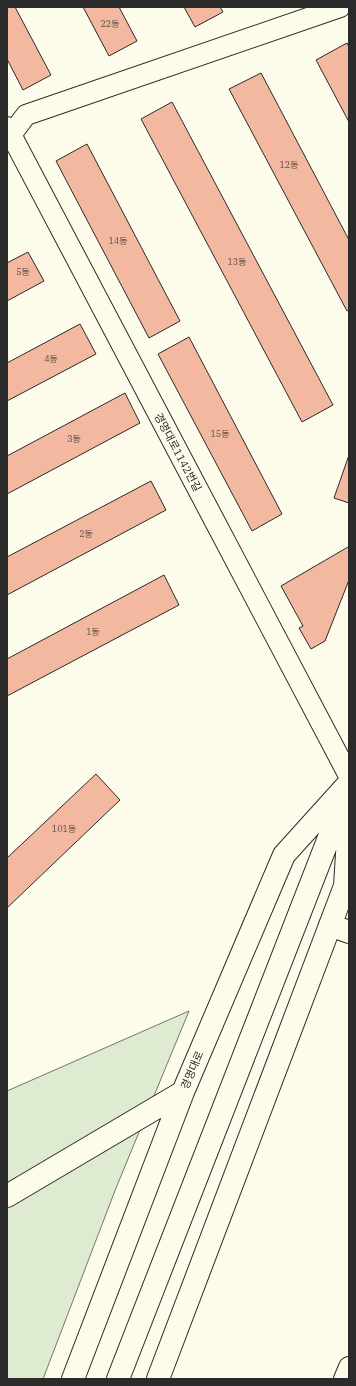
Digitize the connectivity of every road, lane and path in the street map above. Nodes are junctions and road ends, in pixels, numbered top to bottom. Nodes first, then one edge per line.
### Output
1 (340, 7) edge
2 (8, 133) edge
3 (349, 776) edge
4 (349, 783) edge
5 (349, 787) edge
6 (349, 822) edge
7 (340, 928) edge
8 (183, 1092) junction
9 (7, 1196) edge
10 (349, 1367) edge
11 (73, 1379) edge
12 (118, 1379) edge
13 (158, 1379) edge
14 (344, 1379) edge

1 - 2 street
2 - 3 street, 경명대로1142번길
4 - 8 street, 경명대로
5 - 12 street
6 - 7 street
7 - 13 street
8 - 9 street
8 - 11 street, 경명대로
10 - 14 street

